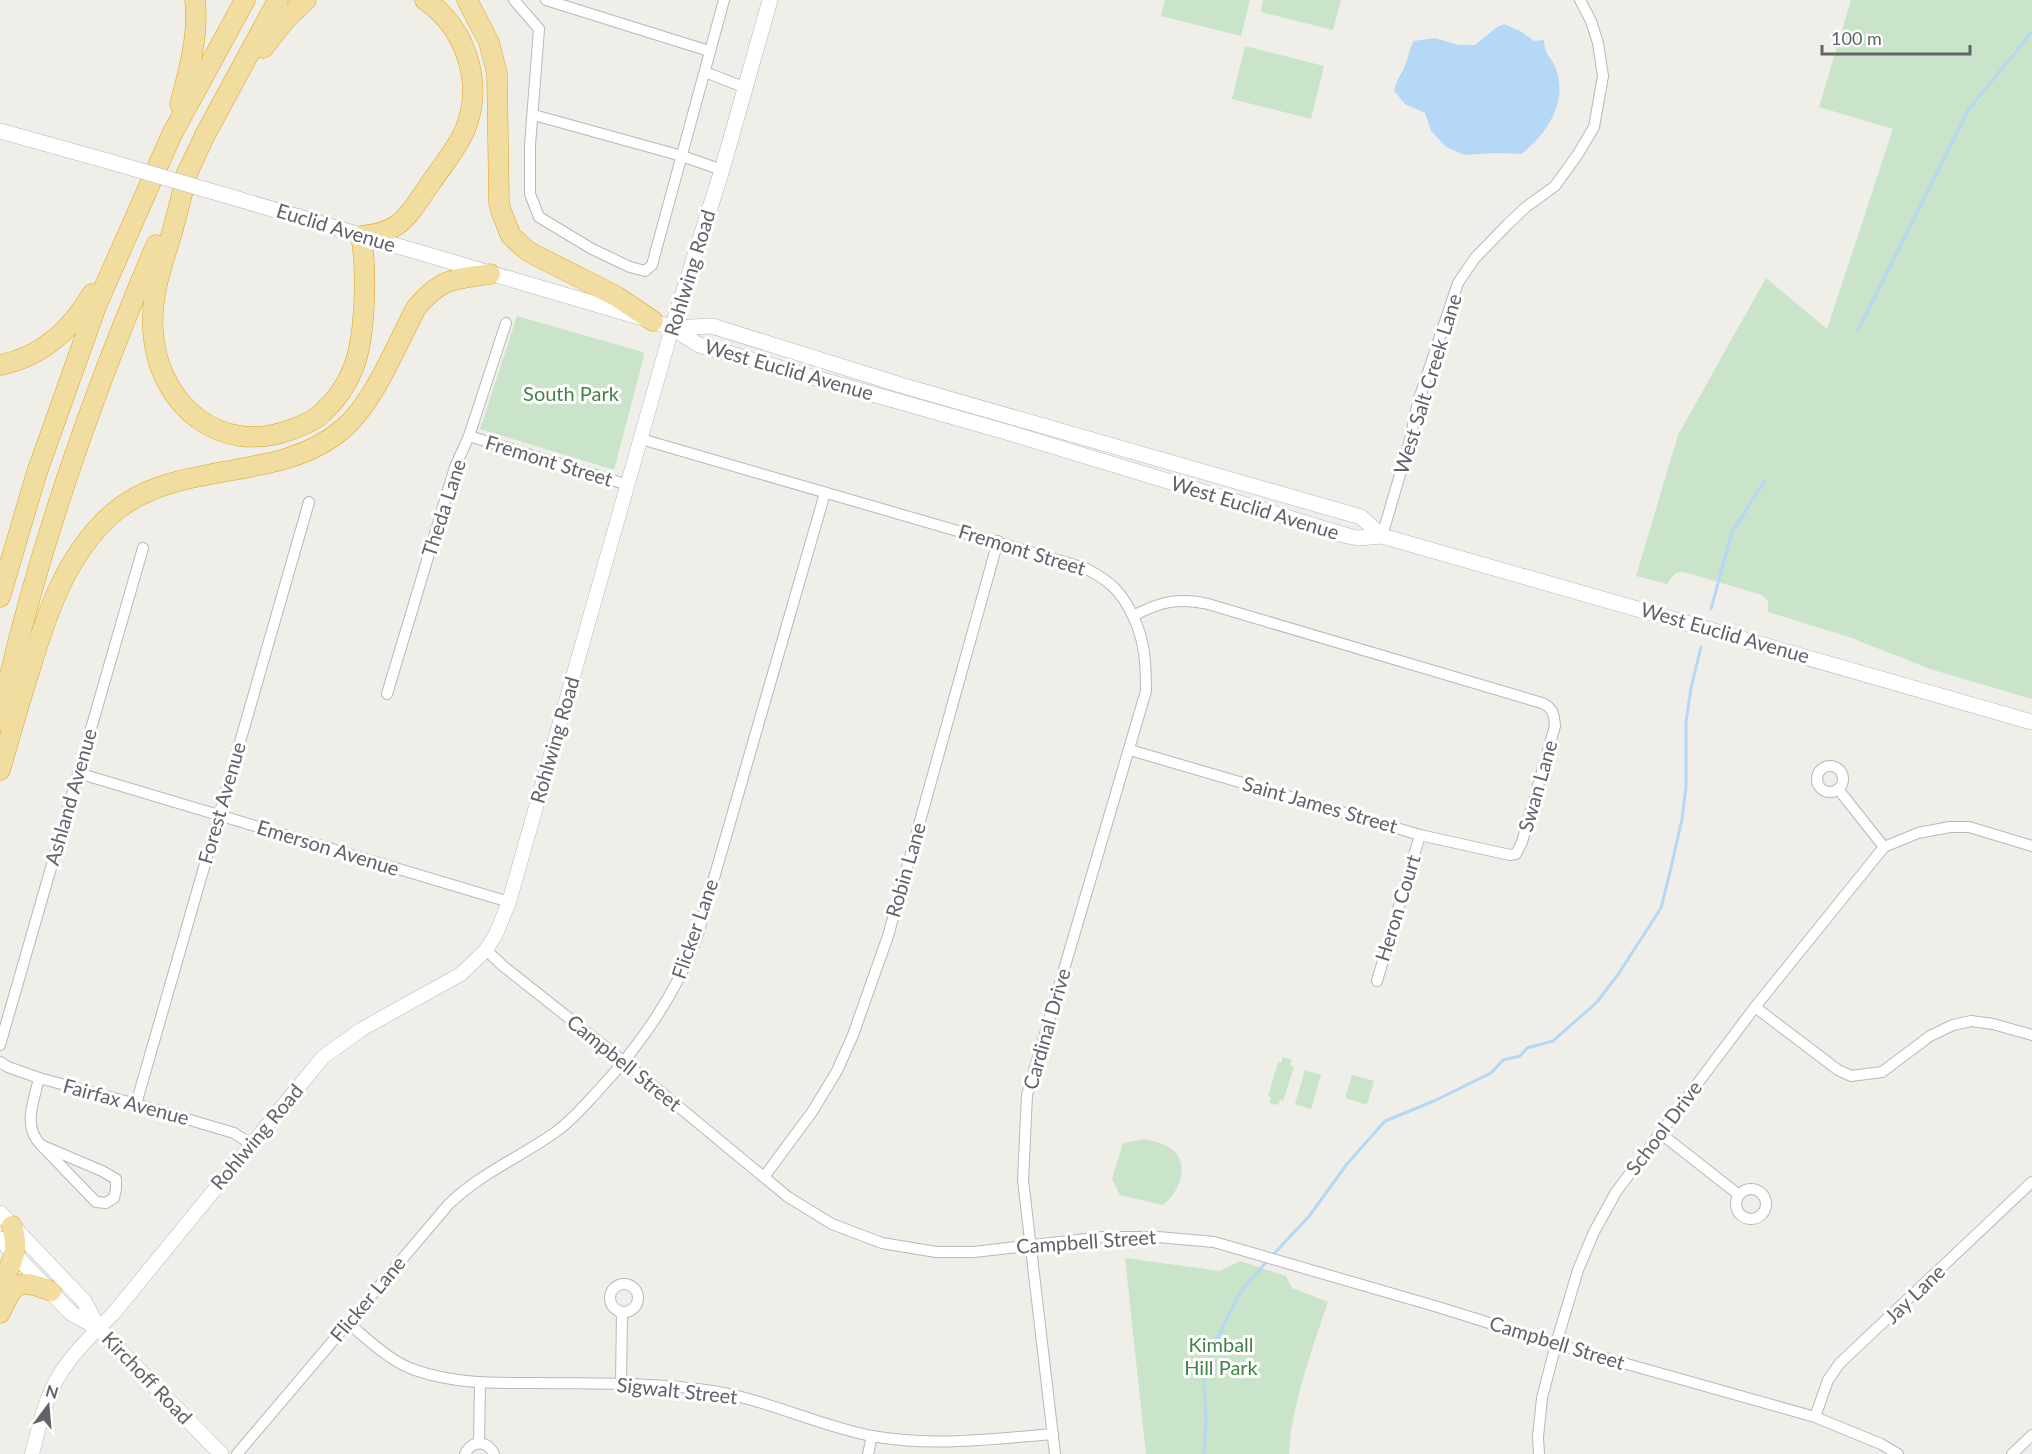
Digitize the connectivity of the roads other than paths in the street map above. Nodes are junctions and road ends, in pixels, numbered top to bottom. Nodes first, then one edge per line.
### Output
1 (195, 0) edge
2 (245, 0) edge
3 (279, 0) edge
4 (306, 0) edge
5 (425, 0) edge
6 (467, 0) edge
7 (514, 0) edge
8 (546, 0) edge
9 (724, 0) edge
10 (771, 0) edge
11 (1580, 0) edge
12 (709, 51) junction
13 (705, 72) junction
14 (746, 88) junction
15 (534, 115) junction
16 (0, 131) edge
17 (172, 134) junction
18 (205, 135) junction
19 (682, 156) junction
20 (722, 170) junction
21 (188, 171) junction
22 (361, 236) junction
23 (124, 240) junction
24 (490, 274) junction
25 (652, 321) junction
26 (506, 323) dead end
27 (672, 328) junction
28 (0, 366) edge
29 (469, 436) junction
30 (641, 438) junction
31 (628, 485) junction
32 (825, 493) junction
33 (309, 502) dead end
34 (1382, 536) junction
35 (998, 541) junction
36 (143, 548) dead end
37 (0, 597) edge
38 (1133, 616) junction
39 (387, 694) dead end
40 (0, 720) edge
41 (2032, 722) edge
42 (1130, 750) junction
43 (0, 770) edge
44 (78, 773) junction
45 (1839, 789) dead end
46 (218, 815) junction
47 (1420, 835) junction
48 (2032, 846) edge
49 (1884, 847) junction
50 (1510, 855) joint
51 (509, 902) junction
52 (486, 950) junction
53 (1377, 981) dead end
54 (1755, 1007) junction
55 (2032, 1035) edge
56 (0, 1045) edge
57 (623, 1061) junction
58 (0, 1062) edge
59 (39, 1078) junction
60 (136, 1104) junction
61 (1660, 1133) junction
62 (251, 1144) junction
63 (40, 1145) junction
64 (764, 1177) junction
65 (2032, 1182) edge
66 (1740, 1195) dead end
67 (4, 1226) edge
68 (1030, 1244) junction
69 (15, 1253) junction
70 (0, 1290) edge
71 (51, 1291) junction
72 (0, 1312) edge
73 (622, 1312) dead end
74 (348, 1323) junction
75 (98, 1328) junction
76 (1556, 1344) junction
77 (480, 1383) junction
78 (621, 1384) junction
79 (1815, 1417) junction
80 (1053, 1434) junction
81 (2032, 1435) edge
82 (872, 1436) junction
83 (479, 1443) junction
84 (32, 1454) edge
85 (221, 1454) edge
86 (237, 1454) edge
87 (465, 1454) edge
88 (494, 1454) edge
89 (868, 1454) edge
90 (1055, 1454) edge
91 (1539, 1454) edge
92 (1898, 1454) edge
93 (2012, 1454) edge

1 - 17 highway
2 - 17 highway
3 - 18 highway
4 - 18 highway
5 - 22 highway
6 - 25 highway
7 - 15 street
8 - 12 street
9 - 12 street
10 - 14 main road, Rohlwing Road
11 - 34 street, West Salt Creek Lane
12 - 13 street
13 - 14 street
13 - 19 street
14 - 20 main road, Rohlwing Road
15 - 19 street
15 - 19 street
16 - 22 main road, Euclid Avenue, bridge
17 - 23 highway
18 - 21 highway
19 - 20 street
20 - 27 main road, Rohlwing Road
21 - 22 highway
21 - 40 highway
22 - 24 main road, Euclid Avenue
23 - 28 highway
23 - 37 highway
24 - 25 main road, Euclid Avenue
24 - 43 highway
25 - 27 main road, Euclid Avenue
26 - 29 street, Theda Lane
27 - 30 street, Rohlwing Road
27 - 34 main road, West Euclid Avenue
27 - 34 main road, West Euclid Avenue
29 - 31 street, Fremont Street
29 - 39 street, Theda Lane
30 - 31 street, Rohlwing Road
30 - 32 street, Fremont Street
31 - 51 street, Rohlwing Road
32 - 35 street, Fremont Street
32 - 57 street, Flicker Lane
33 - 46 street, Forest Avenue
34 - 41 main road, West Euclid Avenue
35 - 38 street, Fremont Street
35 - 64 street, Robin Lane
36 - 44 street, Ashland Avenue
38 - 42 street, Cardinal Drive
38 - 50 street, Swan Lane
42 - 47 street, Saint James Street
42 - 68 street, Cardinal Drive
44 - 46 street, Emerson Avenue
44 - 56 street, Ashland Avenue
45 - 49 street
46 - 51 street, Emerson Avenue
46 - 60 street, Forest Avenue
47 - 50 street, Saint James Street
47 - 53 street, Heron Court
48 - 49 street
49 - 54 street, School Drive
51 - 52 street, Rohlwing Road
52 - 57 street, Campbell Street
52 - 62 street, Rohlwing Road
54 - 55 street
54 - 61 street, School Drive
57 - 64 street, Campbell Street
57 - 74 street, Flicker Lane
58 - 59 street, Fairfax Avenue
59 - 60 street, Fairfax Avenue
59 - 63 street
60 - 62 street, Fairfax Avenue
61 - 66 street
61 - 76 street, School Drive
62 - 75 street, Rohlwing Road
63 - 63 street
64 - 68 street, Campbell Street
65 - 79 street, Jay Lane
67 - 69 highway
67 - 75 main road, Kirchoff Road
68 - 76 street, Campbell Street
68 - 80 street, Cardinal Drive
69 - 70 highway
69 - 71 main road, Kirchoff Road
71 - 72 highway
71 - 75 main road, Kirchoff Road
73 - 78 street
74 - 77 street, Sigwalt Street
74 - 86 street, Flicker Lane
75 - 84 street, Rohlwing Road
75 - 85 main road, Kirchoff Road
76 - 79 street, Campbell Street
76 - 91 street, School Drive
77 - 78 street, Sigwalt Street
77 - 83 street
78 - 82 street, Sigwalt Street
79 - 92 street, Campbell Street
80 - 82 street, Sigwalt Street
80 - 90 street, Cardinal Drive
81 - 93 street
82 - 89 street
83 - 87 street
83 - 88 street

